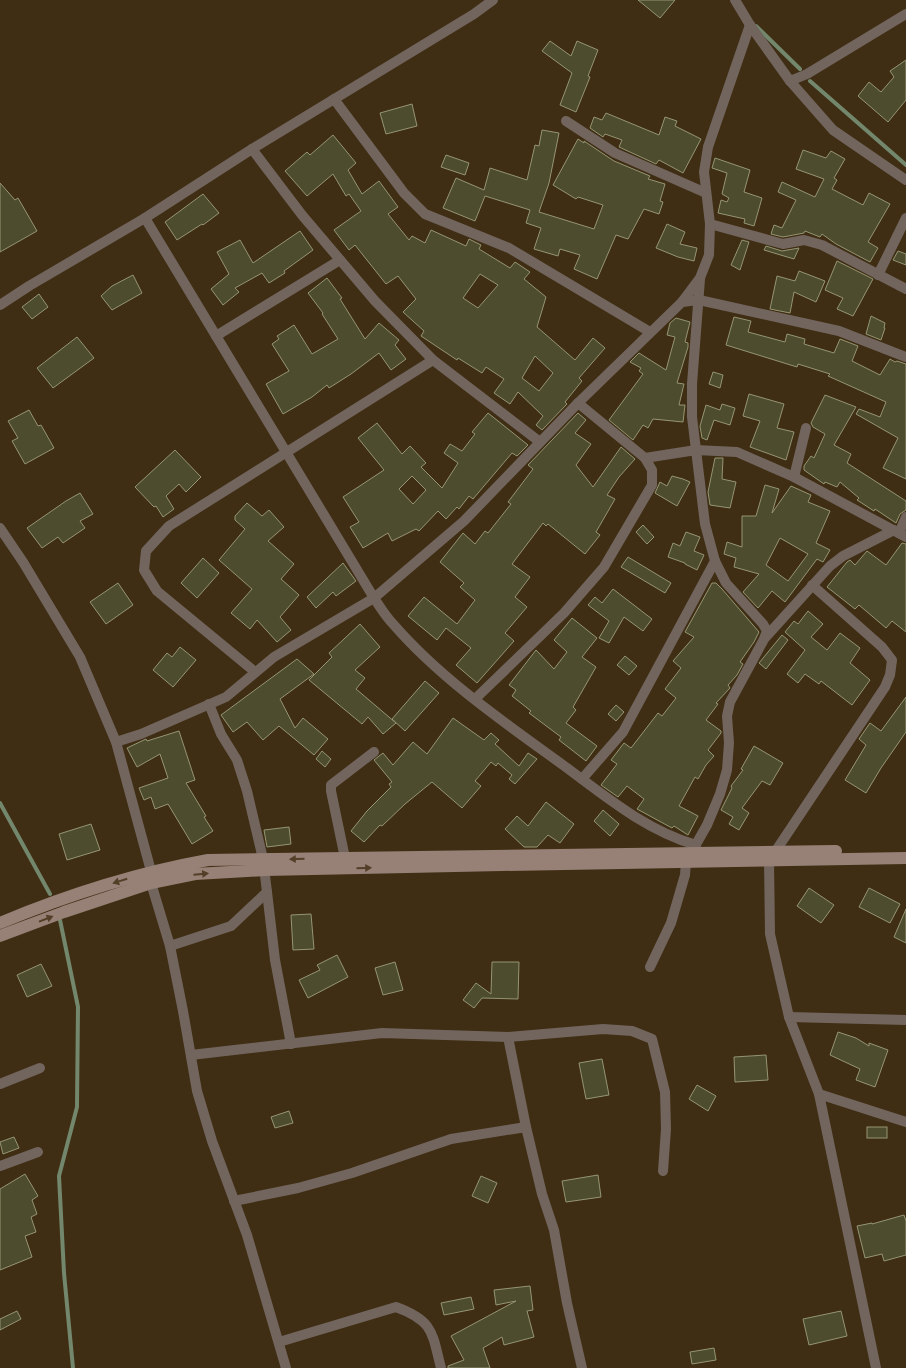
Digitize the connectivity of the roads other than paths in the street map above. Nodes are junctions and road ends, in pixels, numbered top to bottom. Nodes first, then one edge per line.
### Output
1 (493, 0) edge
2 (735, 0) edge
3 (906, 14) edge
4 (750, 25) junction
5 (790, 81) junction
6 (334, 99) junction
7 (566, 121) dead end
8 (252, 149) junction
9 (906, 180) edge
10 (706, 193) junction
11 (145, 218) junction
12 (906, 218) edge
13 (710, 224) junction
14 (340, 260) junction
15 (878, 275) junction
16 (700, 278) junction
17 (906, 289) edge
18 (699, 300) junction
19 (682, 302) junction
20 (0, 305) edge
21 (650, 332) junction
22 (216, 336) junction
23 (906, 357) edge
24 (433, 360) junction
25 (578, 403) junction
26 (806, 428) dead end
27 (540, 442) junction
28 (696, 450) junction
29 (286, 452) junction
30 (645, 458) junction
31 (794, 477) junction
32 (906, 517) edge
33 (0, 528) edge
34 (900, 533) edge
35 (715, 561) junction
36 (812, 585) junction
37 (374, 598) junction
38 (763, 641) junction
39 (255, 672) junction
40 (475, 699) junction
41 (209, 704) junction
42 (116, 742) junction
43 (374, 752) dead end
44 (582, 780) junction
45 (906, 852) edge
46 (692, 853) junction
47 (773, 856) junction
48 (346, 858) junction
49 (906, 858) edge
50 (264, 865) junction
51 (151, 877) junction
52 (267, 892) junction
53 (0, 923) edge
54 (0, 936) edge
55 (170, 946) junction
56 (650, 967) dead end
57 (789, 1017) junction
58 (906, 1020) edge
59 (508, 1037) junction
60 (291, 1044) junction
61 (191, 1056) junction
62 (40, 1068) dead end
63 (0, 1084) edge
64 (819, 1094) junction
65 (906, 1122) edge
66 (526, 1127) junction
67 (38, 1152) dead end
68 (0, 1166) edge
69 (663, 1171) dead end
70 (234, 1201) junction
71 (279, 1342) junction
72 (286, 1368) edge
73 (441, 1368) edge
74 (582, 1368) edge
75 (876, 1368) edge

1 - 6 street
2 - 4 street
3 - 5 street
4 - 5 street
4 - 10 street
5 - 9 street
6 - 8 street
6 - 21 street
7 - 10 street
8 - 11 street
8 - 14 street
10 - 13 street
11 - 20 street
11 - 22 street
12 - 15 street
13 - 15 street
13 - 16 street
14 - 22 street
14 - 24 street
15 - 17 street
16 - 18 street
16 - 19 street
18 - 19 street
18 - 23 street
18 - 28 street
19 - 21 street
21 - 25 street
22 - 29 street
24 - 27 street
24 - 29 street
25 - 27 street
25 - 30 street
26 - 31 street
27 - 37 street
28 - 30 street
28 - 31 street
28 - 35 street
29 - 37 street
29 - 39 street
30 - 40 street
31 - 34 street
32 - 34 street
33 - 42 street
34 - 36 street
35 - 38 street
35 - 44 street
36 - 38 street
36 - 47 street
37 - 39 street
37 - 40 street
38 - 46 street
39 - 41 street
40 - 44 street
41 - 42 street
41 - 50 street
42 - 51 street
43 - 48 street
44 - 46 street
45 - 47 main road
46 - 47 main road
46 - 48 main road
50 -> 46 main road
46 - 56 street
47 - 49 main road
47 - 57 street
48 -> 50 main road
50 - 51 main road
50 - 52 street
51 -> 53 main road
54 -> 51 main road
51 - 55 street
52 - 55 street
52 - 60 street
55 - 61 street
57 - 58 street
57 - 64 street
59 - 60 street
59 - 66 street
59 - 69 street
60 - 61 street
61 - 70 street
62 - 63 street
64 - 65 street
64 - 75 street
66 - 70 street
66 - 74 street
67 - 68 street
70 - 71 street
71 - 72 street
71 - 73 street

